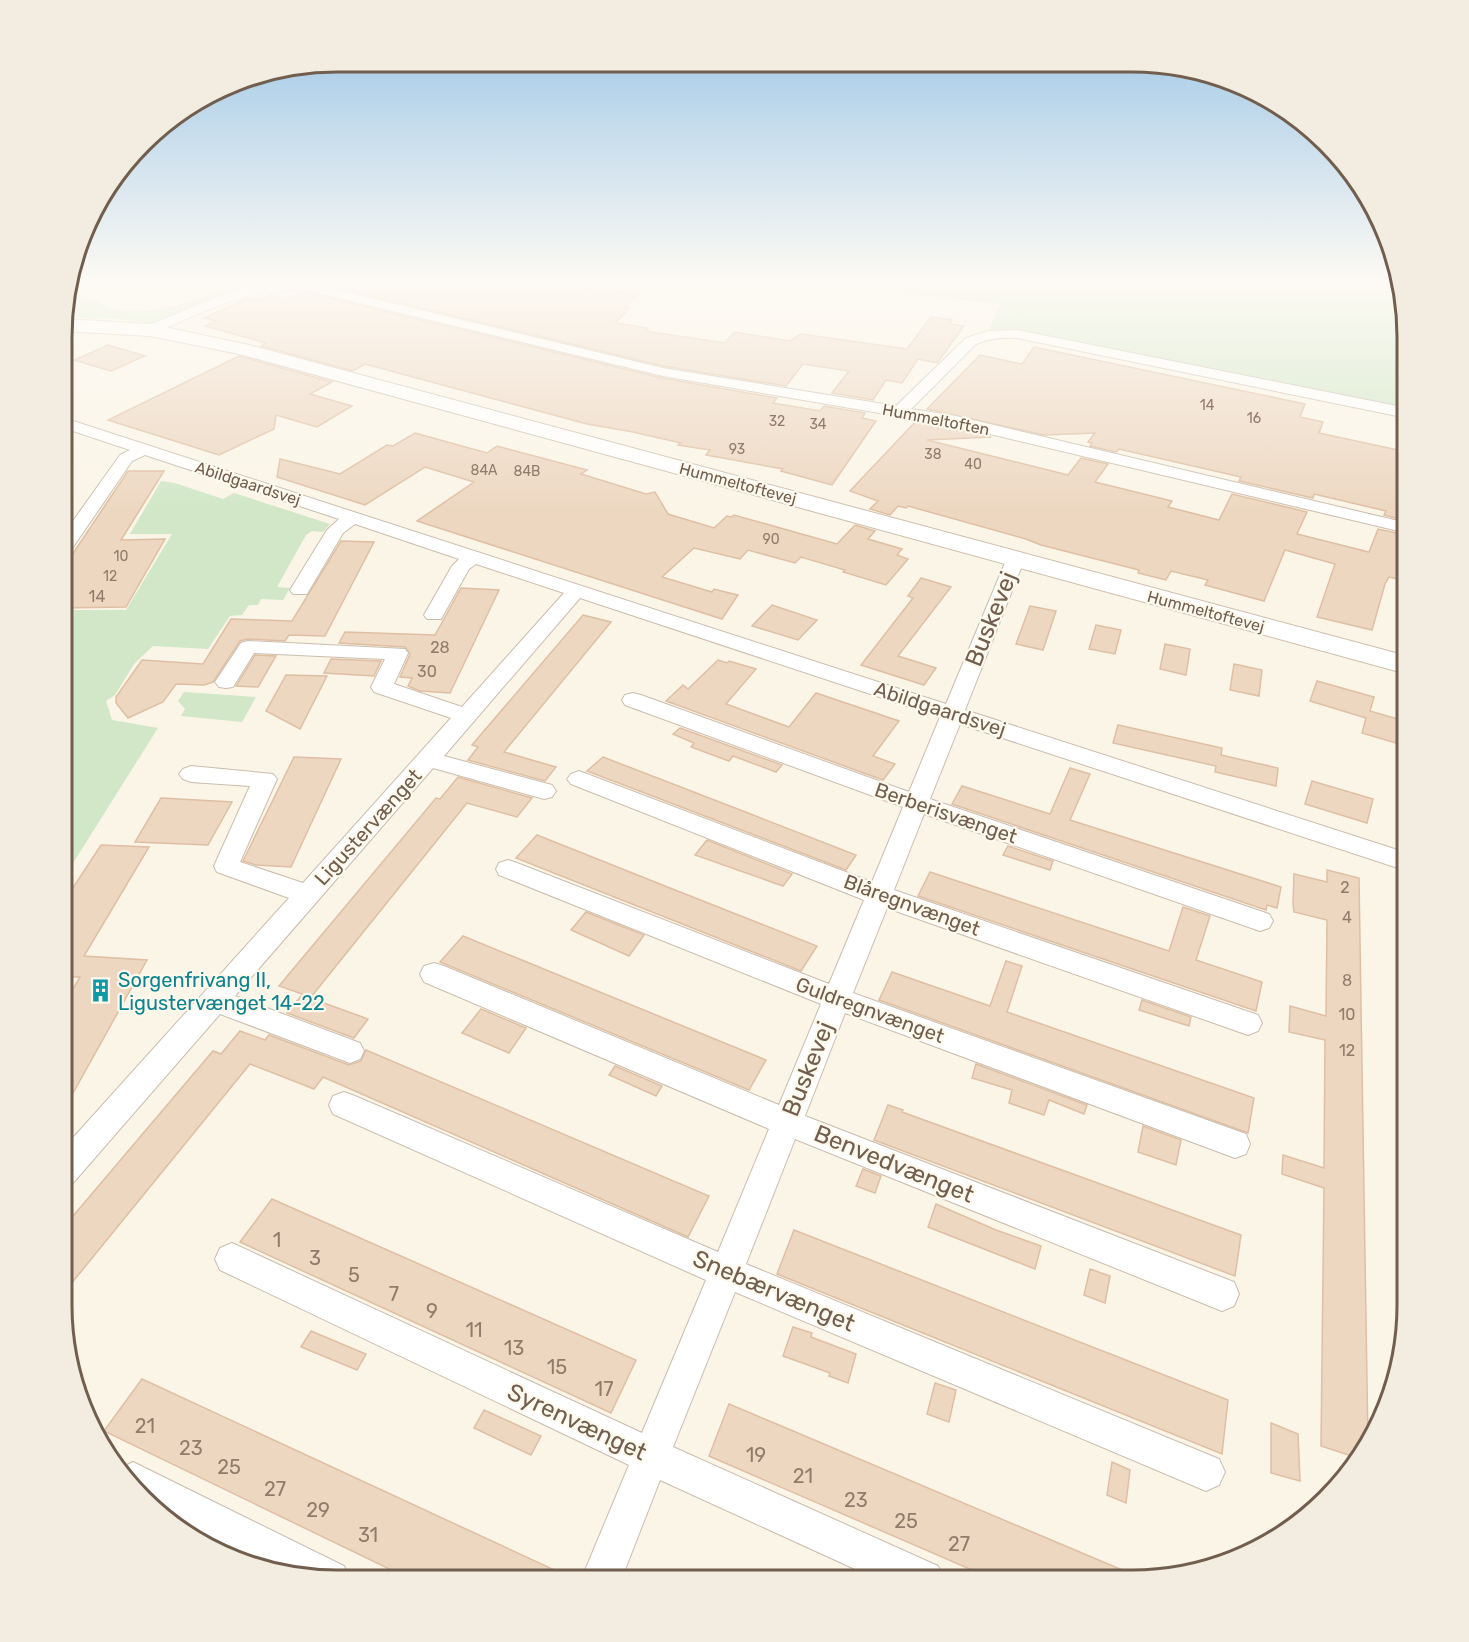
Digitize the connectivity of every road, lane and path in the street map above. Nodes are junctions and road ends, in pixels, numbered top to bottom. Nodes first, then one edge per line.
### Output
1 (274, 358) edge
2 (603, 358) edge
3 (954, 358) edge
4 (1133, 358) edge
5 (900, 411) junction
6 (1397, 411) edge
7 (72, 426) edge
8 (144, 449) junction
9 (353, 517) junction
10 (1397, 526) edge
11 (72, 536) edge
12 (474, 556) junction
13 (1016, 558) junction
14 (300, 590) dead end
15 (577, 590) junction
16 (434, 615) dead end
17 (1397, 662) edge
18 (226, 682) dead end
19 (633, 700) dead end
20 (952, 713) junction
21 (467, 716) junction
22 (428, 759) junction
23 (191, 774) dead end
24 (579, 779) dead end
25 (544, 791) dead end
26 (916, 803) junction
27 (1397, 859) edge
28 (508, 869) dead end
29 (308, 895) junction
30 (879, 895) junction
31 (1260, 921) dead end
32 (434, 974) dead end
33 (837, 999) junction
34 (215, 1000) junction
35 (1248, 1023) dead end
36 (350, 1051) dead end
37 (344, 1105) dead end
38 (786, 1122) junction
39 (1235, 1144) dead end
40 (72, 1156) edge
41 (232, 1259) dead end
42 (725, 1272) junction
43 (1222, 1294) dead end
44 (650, 1456) junction
45 (1206, 1472) dead end
46 (145, 1487) edge
47 (307, 1568) edge
48 (605, 1570) edge
49 (902, 1570) edge

1 - 13 street, Hummeltoftevej
2 - 5 street, Hummeltoften
3 - 5 street
4 - 6 street
5 - 10 street, Hummeltoften
7 - 8 street, Abildgaardsvej
8 - 9 street, Abildgaardsvej
8 - 11 street
9 - 12 street, Abildgaardsvej
9 - 14 street
12 - 15 street, Abildgaardsvej
12 - 16 street
13 - 17 street, Hummeltoftevej
13 - 20 street, Buskevej
15 - 20 street, Abildgaardsvej
15 - 21 street, Ligustervænget
18 - 21 street
19 - 26 street, Berberisvænget
20 - 26 street, Buskevej
20 - 27 street, Abildgaardsvej
21 - 22 street, Ligustervænget
22 - 25 street, Ligustervænget
22 - 29 street, Ligustervænget
23 - 29 street, Ligustervænget
24 - 30 street, Blåregnvænget
26 - 30 street, Buskevej
26 - 31 street, Berberisvænget
28 - 33 street, Guldregnvænget
29 - 34 street, Ligustervænget
30 - 33 street, Buskevej
30 - 35 street, Blåregnvænget
32 - 38 street, Benvedvænget
33 - 38 street, Buskevej
33 - 39 street, Guldregnvænget
34 - 36 street
34 - 40 street, Ligustervænget
37 - 42 street, Snebærvænget
38 - 42 street, Buskevej
38 - 43 street, Benvedvænget
41 - 44 street, Syrenvænget
42 - 44 street, Buskevej
42 - 45 street, Snebærvænget
44 - 48 street, Buskevej
44 - 49 street, Syrenvænget
46 - 47 street

